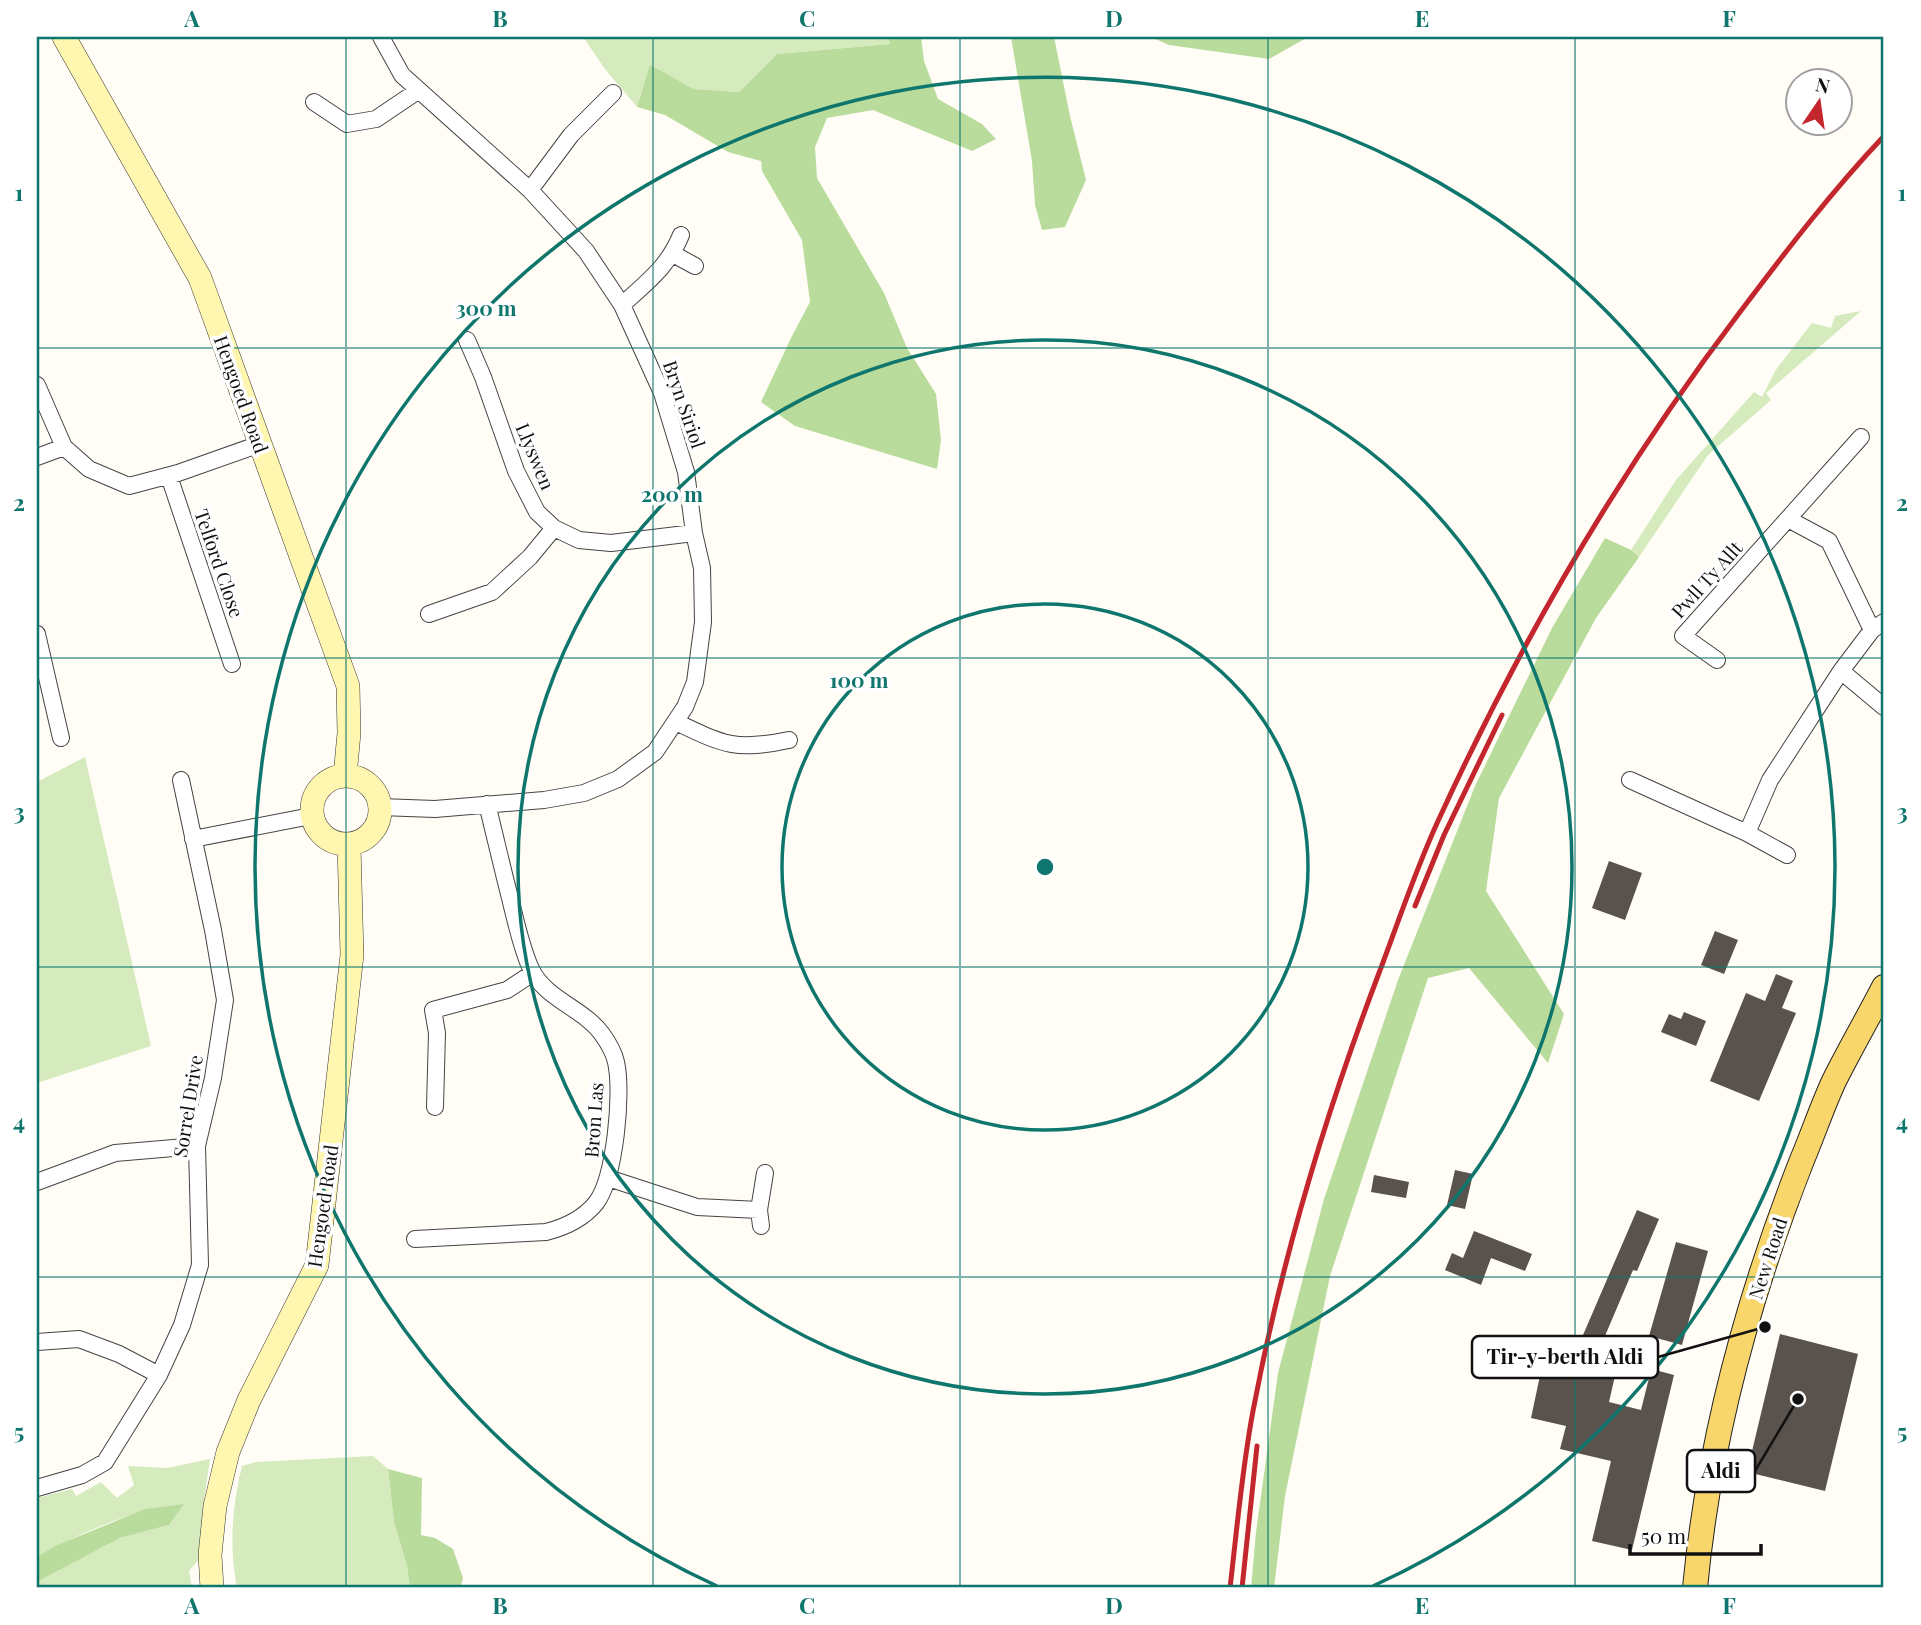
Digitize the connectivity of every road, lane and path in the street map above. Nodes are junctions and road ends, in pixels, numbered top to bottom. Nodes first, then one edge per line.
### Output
1 (64, 37) edge
2 (381, 37) edge
3 (419, 90) junction
4 (613, 93) dead end
5 (314, 102) dead end
6 (530, 190) junction
7 (681, 235) dead end
8 (673, 254) junction
9 (695, 266) dead end
10 (622, 305) junction
11 (467, 340) dead end
12 (37, 384) edge
13 (1861, 437) dead end
14 (260, 444) junction
15 (64, 447) junction
16 (37, 457) edge
17 (169, 476) junction
18 (1788, 519) junction
19 (554, 528) junction
20 (694, 533) junction
21 (429, 614) dead end
22 (1878, 626) edge
23 (37, 634) edge
24 (1717, 660) dead end
25 (232, 664) dead end
26 (1841, 671) junction
27 (1884, 707) edge
28 (676, 722) junction
29 (61, 738) dead end
30 (789, 740) dead end
31 (345, 776) junction
32 (1630, 779) dead end
33 (181, 780) dead end
34 (487, 804) junction
35 (380, 807) junction
36 (311, 816) junction
37 (1747, 833) junction
38 (193, 839) junction
39 (349, 845) junction
40 (1787, 855) dead end
41 (533, 973) junction
42 (1884, 986) edge
43 (435, 1107) dead end
44 (197, 1146) junction
45 (765, 1173) dead end
46 (608, 1178) junction
47 (37, 1181) edge
48 (760, 1210) junction
49 (761, 1226) dead end
50 (415, 1239) dead end
51 (37, 1342) edge
52 (159, 1375) junction
53 (37, 1488) edge
54 (212, 1588) edge
55 (1695, 1588) edge

1 - 14 street, Hengoed Road
2 - 3 street, Bryn Siriol
3 - 5 street
3 - 6 street, Bryn Siriol
4 - 6 street
6 - 10 street, Bryn Siriol
7 - 8 street
8 - 9 street
8 - 10 street
10 - 20 street, Bryn Siriol
11 - 19 street, Llyswen
12 - 15 street
13 - 18 street, Pwll Ty Allt
14 - 17 street
14 - 31 street, Hengoed Road
15 - 16 street
15 - 17 street
17 - 25 street, Telford Close
18 - 22 street
18 - 24 street, Pwll Ty Allt
19 - 20 street, Llyswen
19 - 21 street
20 - 28 street, Bryn Siriol
22 - 26 street
23 - 29 street
26 - 27 street
26 - 37 street
28 - 30 street
28 - 34 street, Bryn Siriol
31 - 35 street
31 - 36 street
32 - 37 street
33 - 38 street, Sorrel Drive
34 - 35 street, Bryn Siriol
34 - 41 street, Bron Las
35 - 39 street
36 - 38 street
36 - 39 street
37 - 40 street
38 - 44 street, Sorrel Drive
39 - 54 street, Hengoed Road
41 - 43 street
41 - 46 street, Bron Las
42 - 55 main road, New Road
44 - 47 street
44 - 52 street, Sorrel Drive
45 - 48 street
46 - 48 street
46 - 50 street, Bron Las
48 - 49 street
51 - 52 street
52 - 53 street, Sorrel Drive

